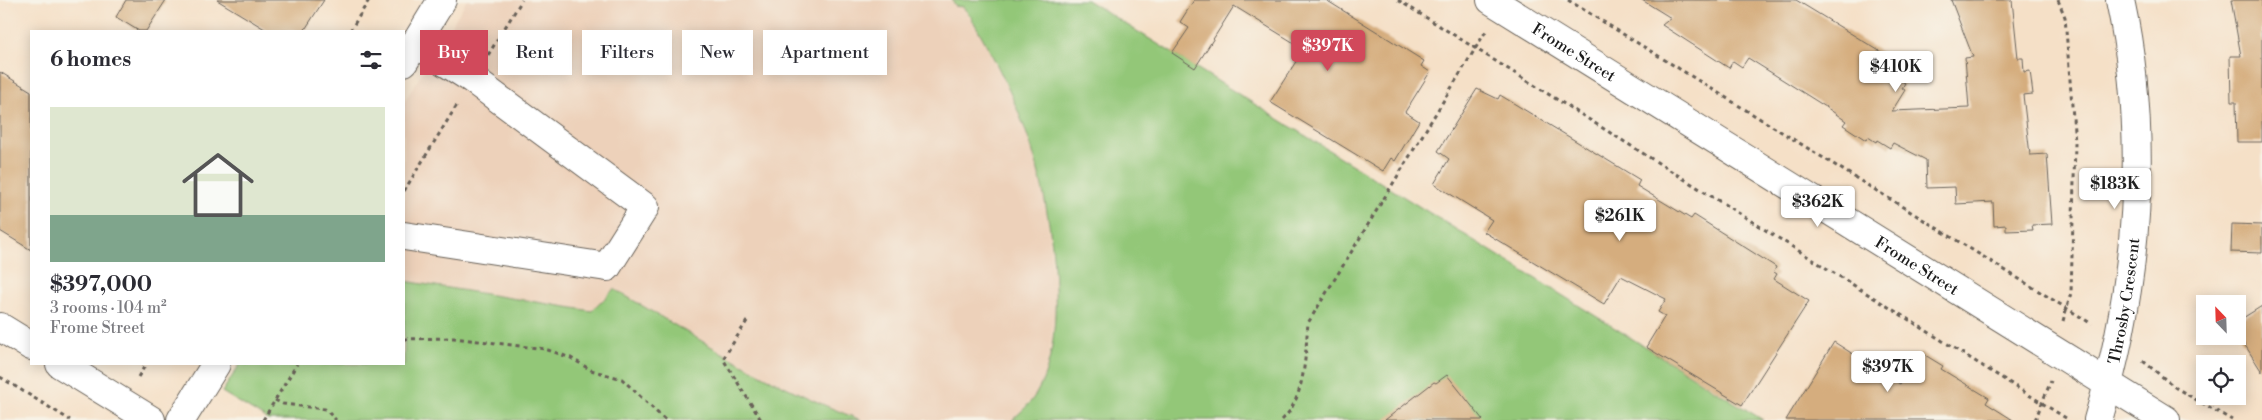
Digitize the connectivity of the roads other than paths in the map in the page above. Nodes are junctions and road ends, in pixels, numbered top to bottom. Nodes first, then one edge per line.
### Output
1 (442, 0) edge
2 (2120, 0) edge
3 (1496, 3) edge
4 (410, 53) edge
5 (405, 236) edge
6 (0, 327) edge
7 (30, 345) edge
8 (62, 365) edge
9 (215, 365) edge
10 (2108, 384) junction
11 (151, 420) edge
12 (181, 420) edge
13 (2098, 420) edge
14 (2166, 420) edge

1 - 4 street
2 - 10 street, Throsby Crescent
3 - 10 street, Frome Street
4 - 5 street
6 - 7 street
8 - 11 street
9 - 12 street
10 - 13 street, Throsby Crescent
10 - 14 street, Frome Street

